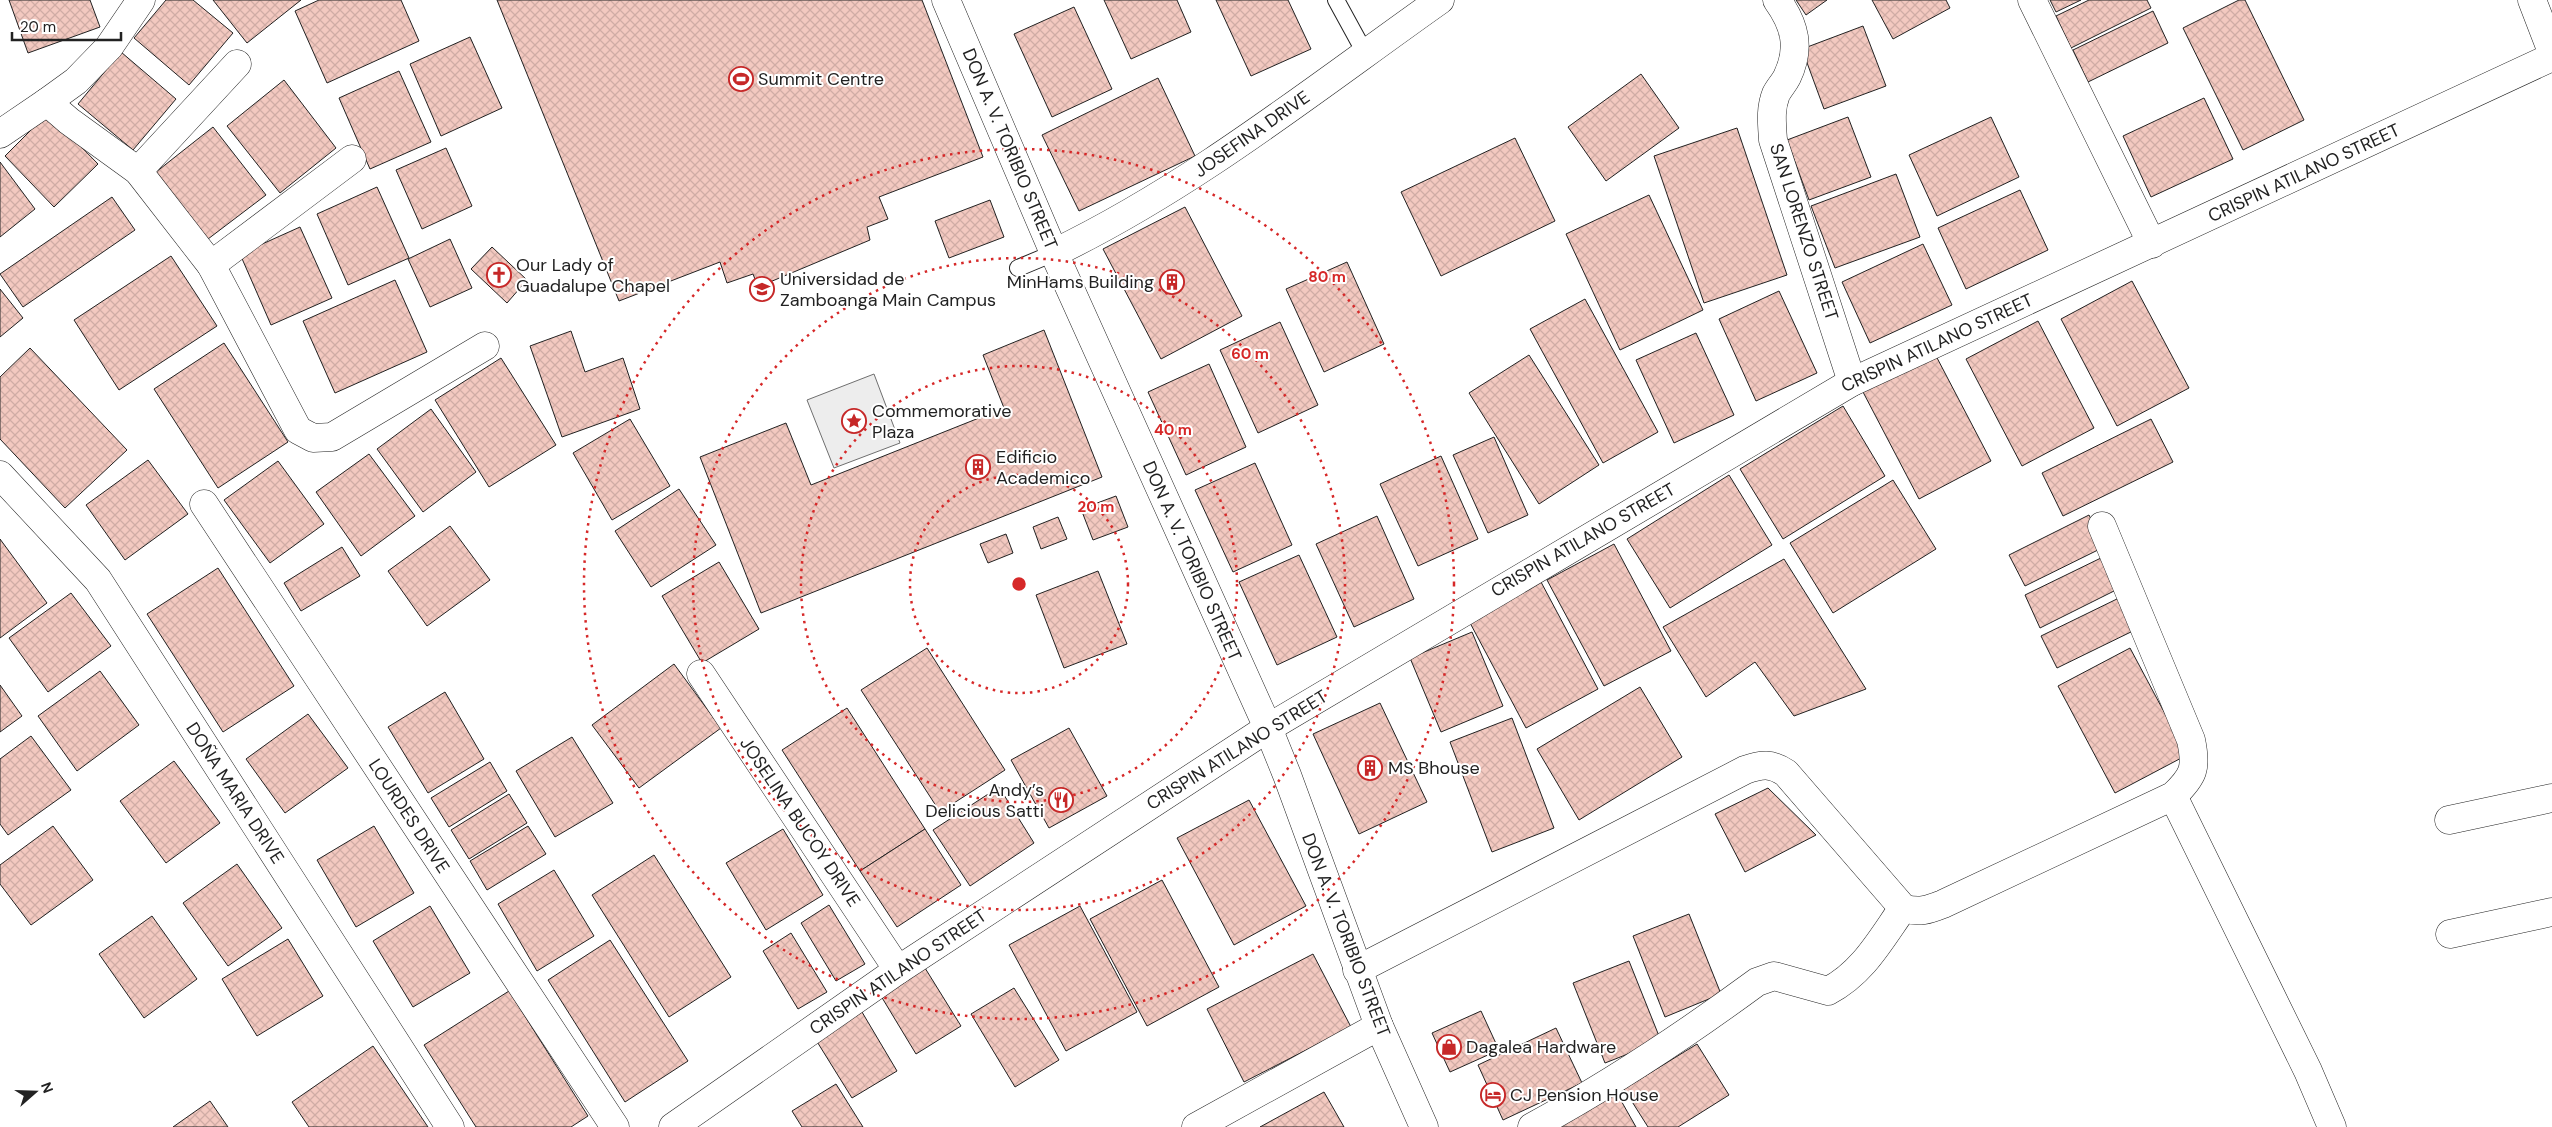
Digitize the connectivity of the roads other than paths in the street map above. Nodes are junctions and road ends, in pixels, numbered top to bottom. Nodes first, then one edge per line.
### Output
1 (141, 0) edge
2 (946, 0) edge
3 (1336, 0) edge
4 (1440, 0) edge
5 (1778, 0) edge
6 (2032, 0) edge
7 (2532, 0) edge
8 (2552, 52) edge
9 (1365, 53) junction
10 (2552, 57) edge
11 (237, 64) dead end
12 (47, 102) junction
13 (0, 134) edge
14 (352, 159) dead end
15 (138, 170) junction
16 (2152, 244) junction
17 (1054, 253) junction
18 (212, 266) junction
19 (1018, 268) dead end
20 (485, 346) dead end
21 (1852, 382) junction
22 (0, 476) edge
23 (204, 504) dead end
24 (2102, 526) dead end
25 (701, 674) dead end
26 (1268, 728) junction
27 (2173, 796) junction
28 (2552, 798) edge
29 (2449, 820) dead end
30 (1903, 908) junction
31 (2552, 912) edge
32 (2450, 934) dead end
33 (898, 970) junction
34 (1358, 970) junction
35 (1379, 1026) junction
36 (450, 1127) edge
37 (615, 1127) edge
38 (673, 1127) edge
39 (1196, 1127) edge
40 (1424, 1127) edge
41 (1532, 1127) edge
42 (2332, 1127) edge

1 - 12 street
2 - 17 street, DON A. V. TORIBIO STREET
3 - 9 lane
4 - 9 street, JOSEFINA DRIVE
5 - 21 street, SAN LORENZO STREET
6 - 16 street
7 - 8 street
9 - 17 street, JOSEFINA DRIVE
10 - 16 street, CRISPIN ATILANO STREET
11 - 15 street
12 - 13 street
12 - 15 street
14 - 18 street
15 - 18 street
16 - 21 street, CRISPIN ATILANO STREET
17 - 19 lane
17 - 26 street, DON A. V. TORIBIO STREET
18 - 20 street
21 - 26 street, CRISPIN ATILANO STREET
22 - 36 street, DOÑA MARIA DRIVE
23 - 37 street, LOURDES DRIVE
24 - 27 street
25 - 33 street, JOSELINA BUCOY DRIVE
26 - 33 street, CRISPIN ATILANO STREET
26 - 34 street, DON A. V. TORIBIO STREET
27 - 30 street
27 - 42 street
28 - 29 street
30 - 34 street
30 - 41 street
31 - 32 street
33 - 38 street, CRISPIN ATILANO STREET
34 - 35 street, DON A. V. TORIBIO STREET
35 - 39 street
35 - 40 street, DON A. V. TORIBIO STREET

